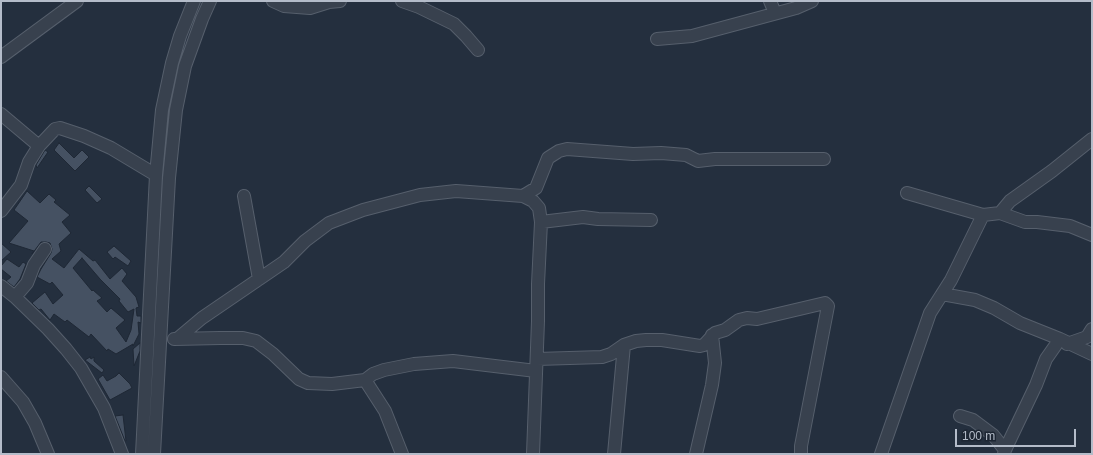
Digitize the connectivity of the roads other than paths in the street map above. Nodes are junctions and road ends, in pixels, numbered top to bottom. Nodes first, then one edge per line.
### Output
1 (77, 1) edge
2 (194, 1) edge
3 (210, 1) edge
4 (273, 1) edge
5 (340, 1) edge
6 (402, 1) edge
7 (770, 1) edge
8 (812, 1) edge
9 (775, 13) junction
10 (657, 39) dead end
11 (478, 50) dead end
12 (1, 57) edge
13 (162, 110) junction
14 (176, 110) junction
15 (1, 114) edge
16 (1092, 138) edge
17 (39, 146) junction
18 (824, 159) dead end
19 (156, 175) junction
20 (907, 193) dead end
21 (244, 196) dead end
22 (523, 196) junction
23 (1, 211) edge
24 (1000, 213) junction
25 (983, 215) junction
26 (651, 220) dead end
27 (541, 222) junction
28 (1092, 235) edge
29 (45, 250) dead end
30 (259, 279) junction
31 (1, 286) edge
32 (942, 294) junction
33 (15, 297) junction
34 (1090, 333) edge
35 (712, 335) junction
36 (177, 338) junction
37 (1064, 341) junction
38 (159, 344) junction
39 (624, 345) junction
40 (1091, 353) edge
41 (537, 365) junction
42 (1, 377) edge
43 (365, 380) junction
44 (960, 416) dead end
45 (1005, 452) edge
46 (48, 454) edge
47 (122, 454) edge
48 (142, 454) edge
49 (154, 454) edge
50 (402, 454) edge
51 (533, 454) edge
52 (614, 454) edge
53 (696, 454) edge
54 (801, 454) edge
55 (881, 454) edge

1 - 12 street
2 - 13 street
3 - 14 street
4 - 5 street
6 - 11 street
7 - 9 street
8 - 9 street
9 - 10 street
13 - 14 street
13 - 19 street
14 - 38 street
15 - 17 street
16 - 24 street
17 - 19 street
17 - 23 street
18 - 22 street
19 - 48 street
20 - 25 street
21 - 30 street
22 - 27 street
22 - 30 street
24 - 25 street
24 - 28 street
25 - 32 street
26 - 27 street
27 - 41 street
29 - 33 street
30 - 36 street
31 - 33 street
32 - 37 street
32 - 55 street
33 - 47 street
34 - 37 street
34 - 40 street
35 - 39 street
35 - 53 street
35 - 54 street
36 - 38 street
36 - 43 street
37 - 40 street
37 - 45 street
38 - 49 street
39 - 41 street
39 - 52 street
41 - 43 street
41 - 51 street
42 - 46 street
43 - 50 street
44 - 45 street

